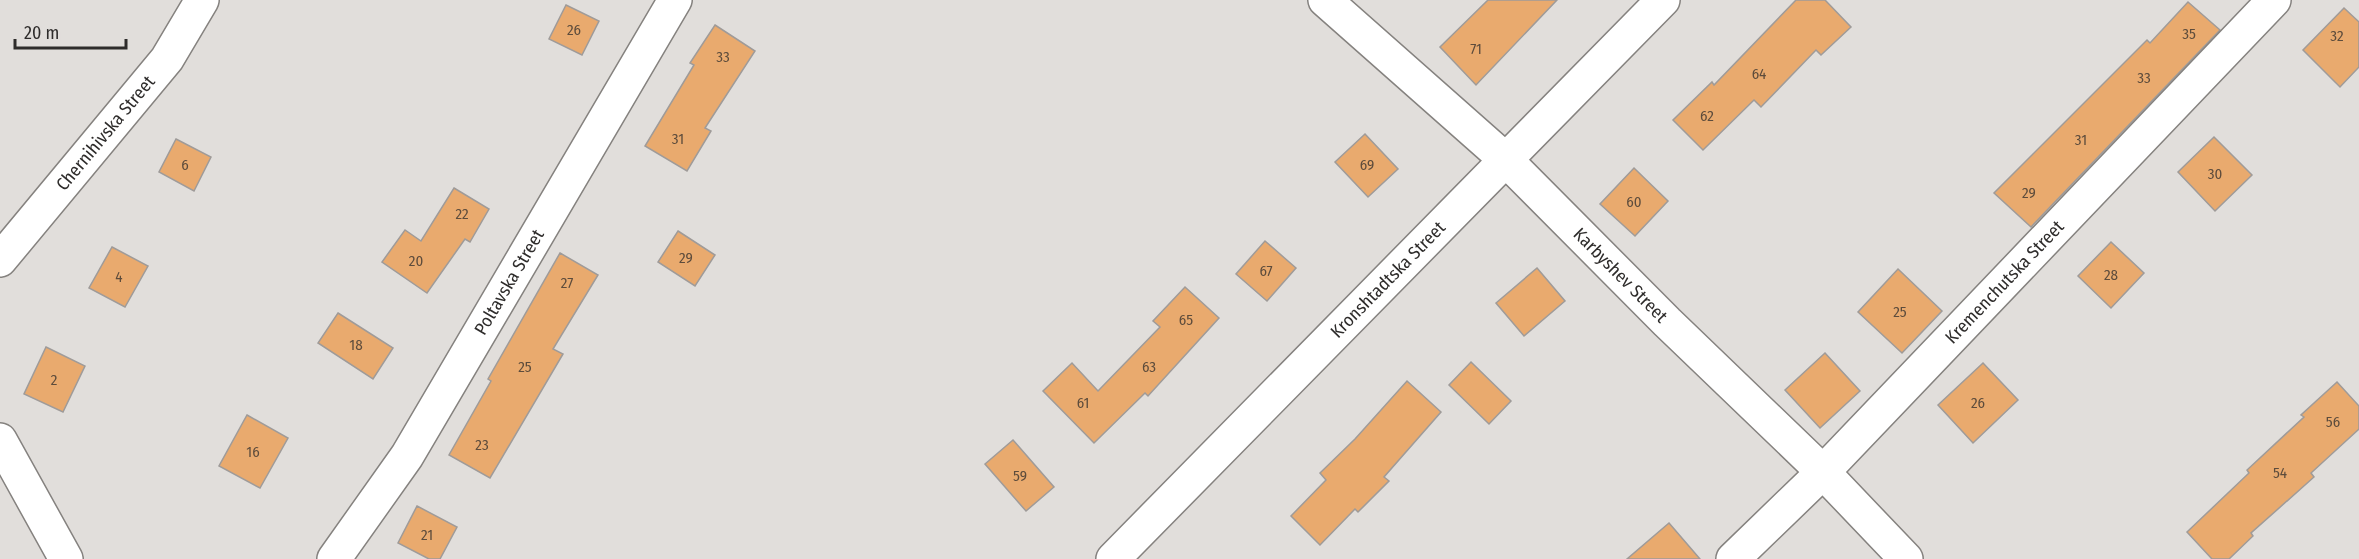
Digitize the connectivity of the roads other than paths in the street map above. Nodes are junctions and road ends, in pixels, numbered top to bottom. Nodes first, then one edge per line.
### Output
1 (202, 0) edge
2 (675, 0) edge
3 (1325, 0) edge
4 (1663, 0) edge
5 (2274, 0) edge
6 (1506, 160) junction
7 (0, 260) edge
8 (0, 440) edge
9 (1823, 472) junction
10 (66, 559) edge
11 (334, 559) edge
12 (1113, 559) edge
13 (1732, 559) edge
14 (1906, 559) edge

1 - 7 street, Chernihivska Street
2 - 11 street, Poltavska Street
3 - 6 street, Karbyshev Street
4 - 6 street, Kronshtadtska Street
5 - 9 street, Kremenchutska Street
6 - 9 street, Karbyshev Street
6 - 12 street, Kronshtadtska Street
8 - 10 street
9 - 13 street, Kremenchutska Street
9 - 14 street, Karbyshev Street

